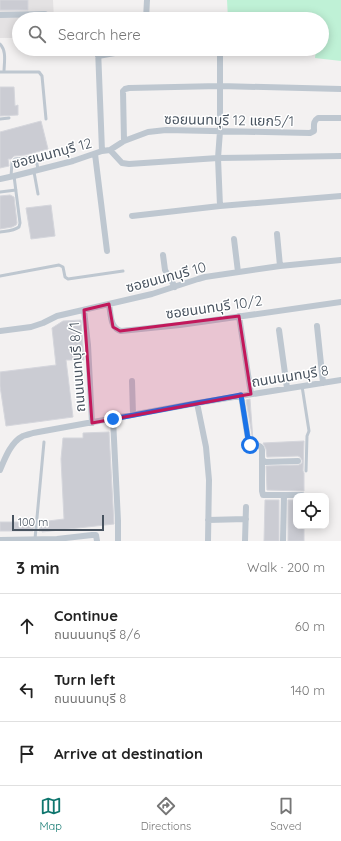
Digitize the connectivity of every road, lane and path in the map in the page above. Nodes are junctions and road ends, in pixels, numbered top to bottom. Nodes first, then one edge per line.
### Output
1 (147, 0) edge
2 (146, 12) edge
3 (0, 15) edge
4 (12, 16) edge
5 (0, 44) edge
6 (98, 56) edge
7 (220, 56) edge
8 (2, 72) edge
9 (220, 86) junction
10 (341, 89) edge
11 (9, 118) dead end
12 (341, 118) edge
13 (0, 119) edge
14 (46, 119) dead end
15 (220, 131) junction
16 (124, 141) junction
17 (110, 150) junction
18 (102, 151) junction
19 (95, 154) junction
20 (341, 156) edge
21 (218, 158) junction
22 (36, 171) junction
23 (13, 177) junction
24 (0, 179) edge
25 (16, 190) junction
26 (0, 192) edge
27 (38, 194) dead end
28 (341, 196) edge
29 (220, 206) junction
30 (132, 216) dead end
31 (0, 232) edge
32 (277, 234) dead end
33 (234, 240) dead end
34 (107, 251) dead end
35 (163, 255) dead end
36 (341, 260) edge
37 (280, 266) junction
38 (123, 271) dead end
39 (238, 272) junction
40 (0, 276) edge
41 (176, 286) junction
42 (341, 302) edge
43 (109, 304) junction
44 (84, 310) junction
45 (238, 316) junction
46 (317, 326) dead end
47 (279, 330) dead end
48 (0, 331) edge
49 (341, 380) edge
50 (132, 381) dead end
51 (323, 383) junction
52 (302, 386) junction
53 (287, 388) junction
54 (251, 394) junction
55 (241, 395) junction
56 (197, 403) junction
57 (133, 415) junction
58 (113, 419) junction
59 (92, 423) junction
60 (44, 442) dead end
61 (262, 459) junction
62 (298, 461) dead end
63 (0, 470) edge
64 (306, 471) dead end
65 (284, 494) junction
66 (293, 494) edge
67 (246, 507) dead end
68 (246, 519) junction
69 (208, 520) junction
70 (0, 540) edge
71 (35, 540) junction
72 (56, 540) edge
73 (97, 541) edge
74 (118, 541) edge
75 (208, 541) edge
76 (245, 541) edge
77 (283, 541) edge

1 - 2 street
3 - 4 street
5 - 8 lane
6 - 18 street
7 - 9 street
8 - 14 lane
9 - 10 street
9 - 15 street
9 - 16 street
11 - 13 lane
12 - 15 street, ซอยนนทบุรี 12 แยก5/1
15 - 16 street, ซอยนนทบุรี 12 แยก5/1
15 - 21 street
16 - 17 street, ซอยนนทบุรี 12 แยก5/1
17 - 18 street, ซอยนนทบุรี 12
17 - 21 street
18 - 19 street, ซอยนนทบุรี 12
19 - 22 street, ซอยนนทบุรี 12
19 - 34 street
20 - 21 street
21 - 29 street
22 - 23 street, ซอยนนทบุรี 12
22 - 23 lane
22 - 27 lane
23 - 24 street, ซอยนนทบุรี 12
23 - 25 lane
25 - 26 lane
25 - 31 lane
28 - 29 street
29 - 30 street
32 - 37 street
33 - 39 street
35 - 41 street
36 - 37 street, ซอยนนทบุรี 10
37 - 39 street, ซอยนนทบุรี 10
38 - 40 lane
39 - 41 street, ซอยนนทบุรี 10
41 - 43 street, ซอยนนทบุรี 10
42 - 45 street, ซอยนนทบุรี 10/2
43 - 44 street, ซอยนนทบุรี 10
43 - 45 street, ซอยนนทบุรี 10/2
44 - 48 street, ซอยนนทบุรี 10
44 - 59 street, ถนนนนทบุรี 8/1
45 - 54 street
46 - 51 street
47 - 53 street
49 - 51 street, ถนนนนทบุรี 8
50 - 57 street
51 - 52 street, ถนนนนทบุรี 8
52 - 53 street, ถนนนนทบุรี 8
52 - 64 lane
53 - 54 street, ถนนนนทบุรี 8
54 - 55 street, ถนนนนทบุรี 8
55 - 56 street, ถนนนนทบุรี 8
55 - 61 street
56 - 57 street, ถนนนนทบุรี 8
56 - 69 street
57 - 58 street, ถนนนนทบุรี 8
58 - 59 street, ถนนนนทบุรี 8
58 - 74 street
59 - 63 street, ถนนนนทบุรี 8
60 - 71 lane
61 - 62 street
61 - 65 street
65 - 66 street
65 - 77 street
67 - 68 street
68 - 69 street
68 - 76 street
69 - 75 street
70 - 71 street
71 - 72 street
72 - 73 street

